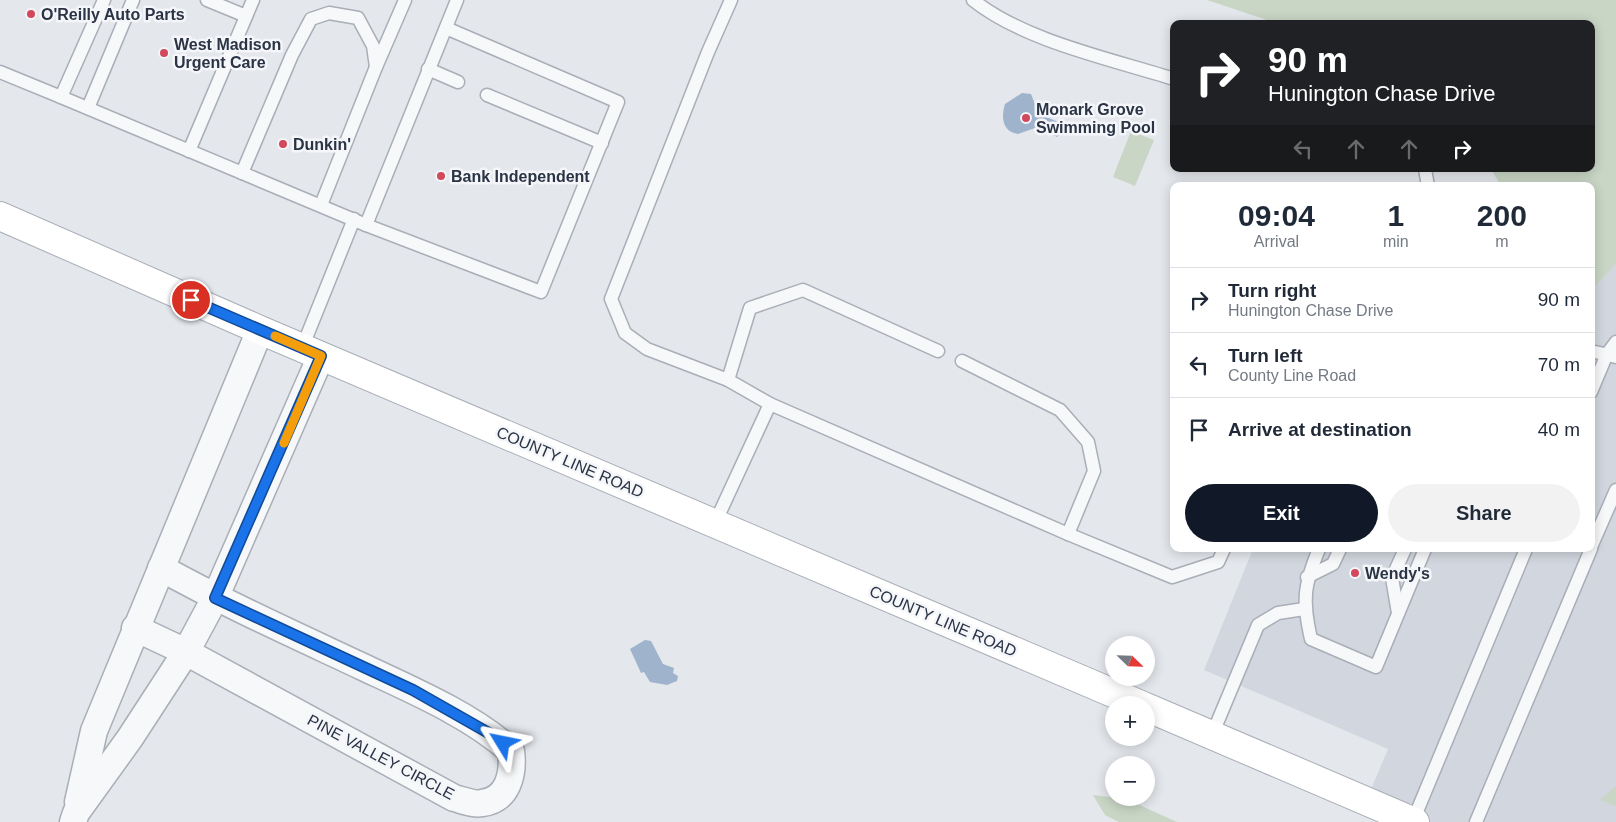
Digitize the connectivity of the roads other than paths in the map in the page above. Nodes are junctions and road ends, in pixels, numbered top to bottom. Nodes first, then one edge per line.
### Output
1 (104, 0) edge
2 (133, 0) edge
3 (207, 0) edge
4 (253, 0) edge
5 (405, 0) edge
6 (457, 0) edge
7 (731, 0) edge
8 (973, 0) edge
9 (246, 16) junction
10 (446, 28) junction
11 (376, 67) junction
12 (428, 70) junction
13 (0, 72) edge
14 (1170, 78) edge
15 (458, 82) dead end
16 (487, 95) dead end
17 (61, 97) junction
18 (88, 108) junction
19 (602, 143) junction
20 (189, 151) junction
21 (242, 173) junction
22 (321, 205) junction
23 (0, 216) edge
24 (354, 219) junction
25 (366, 225) junction
26 (260, 330) junction
27 (1616, 342) edge
28 (938, 351) dead end
29 (312, 352) junction
30 (1595, 352) edge
31 (1612, 356) edge
32 (962, 361) dead end
33 (728, 380) junction
34 (1595, 385) edge
35 (770, 404) junction
36 (1616, 490) edge
37 (715, 524) junction
38 (1068, 534) junction
39 (1595, 539) edge
40 (1223, 552) edge
41 (1318, 552) edge
42 (1339, 552) edge
43 (1404, 552) edge
44 (1424, 552) edge
45 (1525, 552) edge
46 (1589, 552) edge
47 (161, 568) junction
48 (1307, 577) junction
49 (215, 598) junction
50 (1304, 610) junction
51 (1398, 613) junction
52 (135, 628) junction
53 (186, 652) junction
54 (1120, 696) edge
55 (1155, 711) edge
56 (1212, 735) junction
57 (74, 818) edge
58 (1414, 822) edge
59 (1476, 822) edge

1 - 17 lane
2 - 18 lane
3 - 9 lane
4 - 9 lane
5 - 11 lane
6 - 10 lane
7 - 33 lane
8 - 14 lane
9 - 20 lane
10 - 12 lane
10 - 19 lane
11 - 21 lane
11 - 22 lane
12 - 15 lane
12 - 25 lane
13 - 17 lane
16 - 19 lane
17 - 18 lane
18 - 20 lane
19 - 25 lane
20 - 21 lane
21 - 22 lane
22 - 24 lane
23 - 26 main road, COUNTY LINE ROAD
24 - 25 lane
24 - 29 lane
26 - 29 main road, COUNTY LINE ROAD
26 - 47 street
27 - 31 lane
28 - 33 lane
29 - 37 main road, COUNTY LINE ROAD
29 - 49 street
30 - 31 lane
31 - 34 lane
32 - 38 lane
33 - 35 lane
35 - 37 lane
35 - 38 lane
36 - 39 lane
37 - 54 main road, COUNTY LINE ROAD
38 - 40 lane
41 - 48 lane
42 - 48 lane
43 - 51 lane
44 - 51 lane
45 - 58 lane
46 - 59 lane
47 - 49 street, PINE VALLEY CIRCLE
47 - 52 street
48 - 50 lane
49 - 53 street
49 - 53 street, PINE VALLEY CIRCLE
50 - 51 lane
50 - 56 lane
52 - 53 street, PINE VALLEY CIRCLE
52 - 57 street
53 - 57 street
55 - 56 main road
56 - 58 main road

